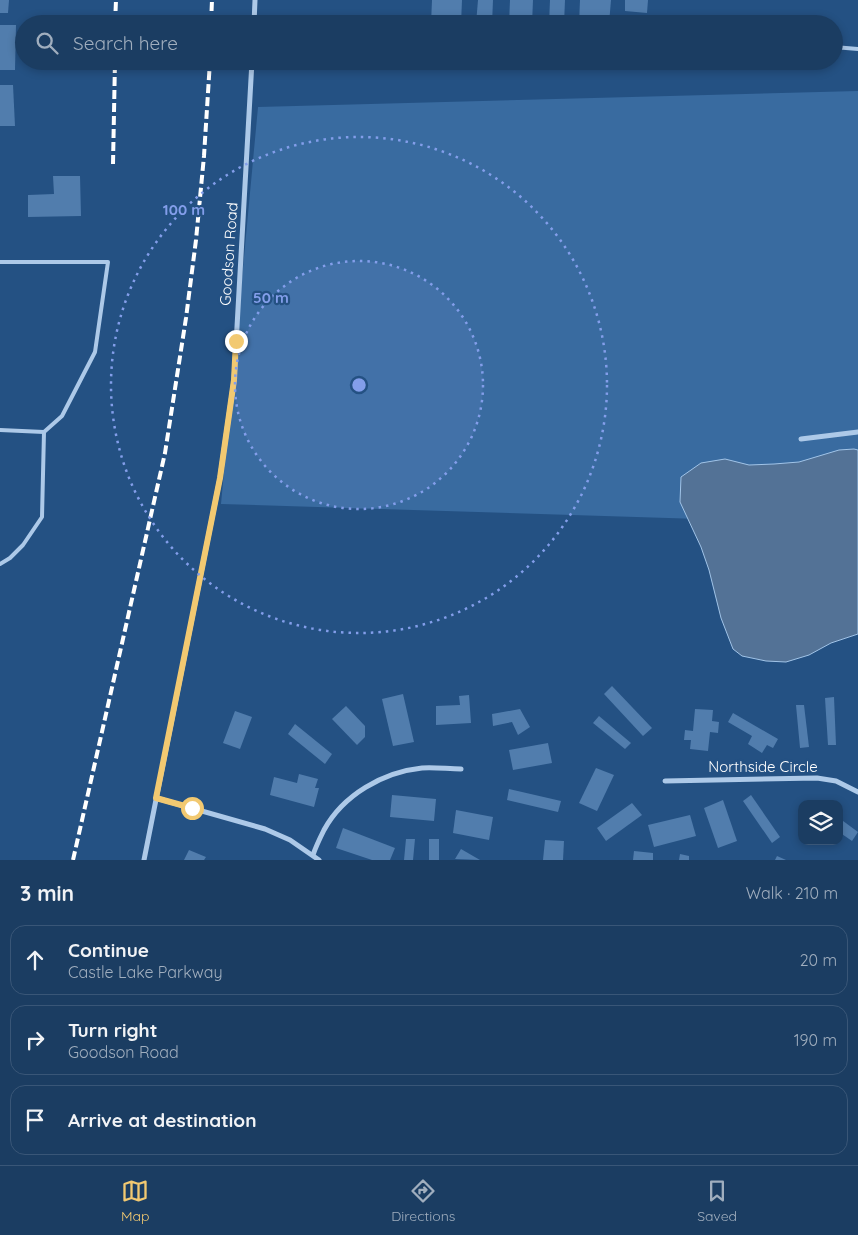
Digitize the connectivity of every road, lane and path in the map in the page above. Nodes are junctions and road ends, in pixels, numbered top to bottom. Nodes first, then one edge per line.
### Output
1 (254, 0) edge
2 (254, 15) edge
3 (843, 47) edge
4 (858, 49) edge
5 (251, 70) edge
6 (0, 262) edge
7 (0, 430) edge
8 (44, 432) junction
9 (858, 432) edge
10 (801, 439) dead end
11 (0, 564) edge
12 (461, 769) dead end
13 (665, 781) dead end
14 (858, 792) edge
15 (156, 798) junction
16 (313, 854) junction
17 (144, 860) edge
18 (319, 860) edge

1 - 2 street
3 - 4 lane
5 - 15 street, Goodson Road
6 - 8 lane
7 - 8 lane
8 - 11 lane
9 - 10 street
12 - 16 street
13 - 14 street, Northside Circle
15 - 16 street
15 - 17 street, Goodson Road
16 - 18 street

